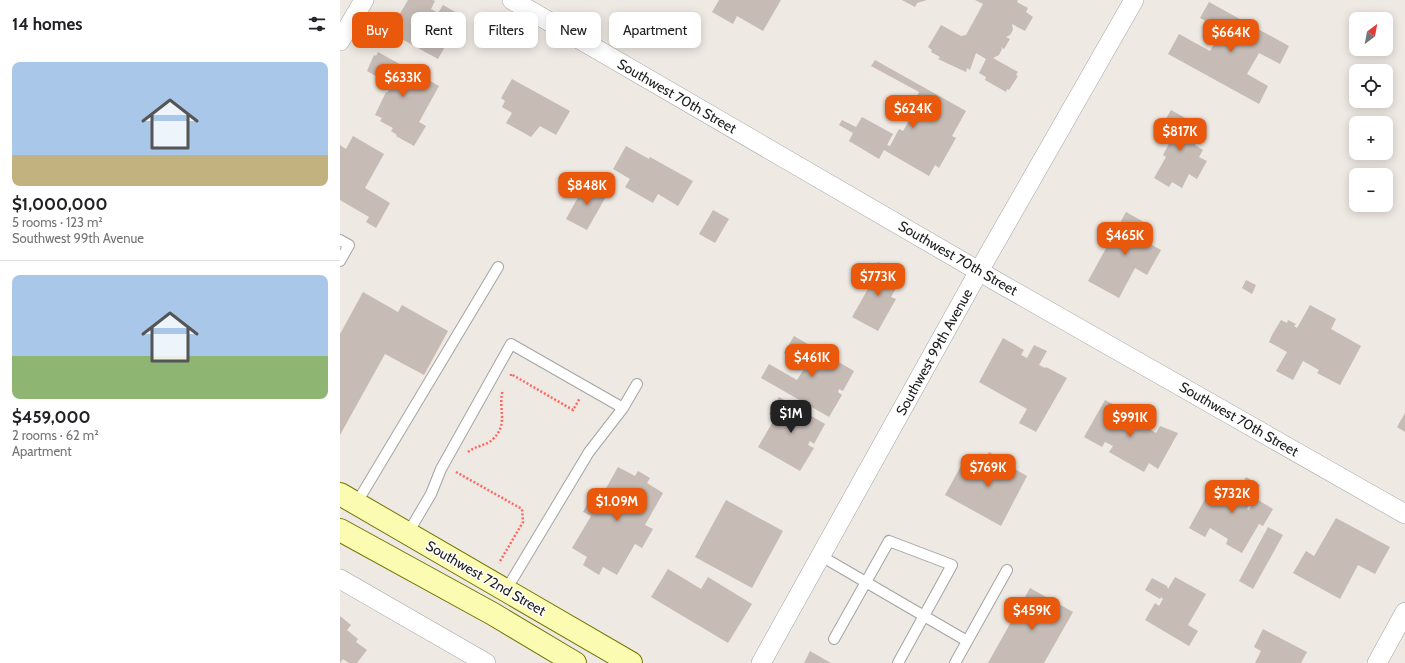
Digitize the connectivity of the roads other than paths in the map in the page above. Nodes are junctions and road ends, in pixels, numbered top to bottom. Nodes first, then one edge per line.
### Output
1 (364, 0) edge
2 (512, 0) edge
3 (1134, 0) edge
4 (340, 41) edge
5 (340, 240) edge
6 (340, 261) edge
7 (498, 267) dead end
8 (979, 271) junction
9 (637, 384) dead end
10 (622, 408) junction
11 (348, 499) edge
12 (1405, 514) edge
13 (340, 530) edge
14 (408, 533) junction
15 (821, 556) junction
16 (1007, 570) dead end
17 (340, 579) edge
18 (866, 582) junction
19 (506, 590) junction
20 (1405, 612) edge
21 (493, 614) junction
22 (924, 616) junction
23 (834, 639) dead end
24 (967, 641) junction
25 (486, 663) edge
26 (576, 663) edge
27 (631, 663) edge
28 (761, 663) edge
29 (898, 663) edge
30 (955, 663) edge
31 (1377, 663) edge

1 - 4 street
2 - 8 street, Southwest 70th Street
3 - 8 street, Southwest 99th Avenue
5 - 6 lane
7 - 11 lane
8 - 12 street, Southwest 70th Street
8 - 15 street, Southwest 99th Avenue
9 - 10 lane
10 - 14 lane
10 - 19 lane
11 - 13 main road
11 - 14 main road, Southwest 72nd Street
13 - 21 main road, Southwest 72nd Street
14 - 19 main road, Southwest 72nd Street
15 - 18 lane
15 - 28 street, Southwest 99th Avenue
16 - 24 lane
17 - 25 street
18 - 22 lane
18 - 22 lane
18 - 23 lane
19 - 21 main road
19 - 27 main road, Southwest 72nd Street
20 - 31 street
21 - 26 main road, Southwest 72nd Street
22 - 24 lane
22 - 29 lane
24 - 30 lane

